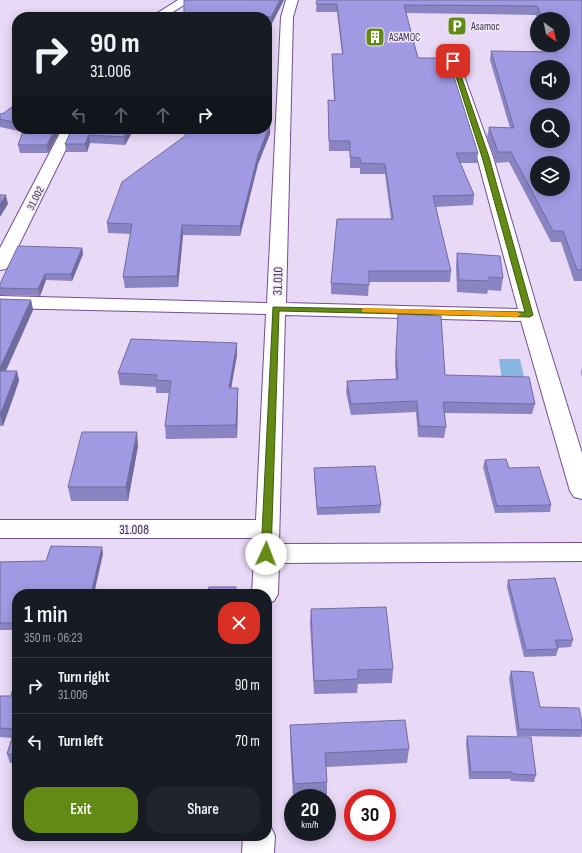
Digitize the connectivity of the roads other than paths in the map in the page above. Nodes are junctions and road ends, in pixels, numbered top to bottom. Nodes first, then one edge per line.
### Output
1 (186, 0) edge
2 (289, 8) edge
3 (166, 12) edge
4 (449, 48) dead end
5 (66, 134) edge
6 (0, 265) edge
7 (0, 302) edge
8 (276, 309) junction
9 (530, 315) junction
10 (582, 491) edge
11 (0, 529) edge
12 (267, 529) junction
13 (582, 552) edge
14 (266, 554) junction
15 (265, 589) edge
16 (259, 841) edge
17 (258, 853) edge

1 - 3 street
2 - 8 street, 31.010
4 - 9 street
5 - 6 street, 31.002
7 - 8 street
8 - 9 street
8 - 12 street, 31.010
9 - 10 street
11 - 12 street, 31.008
12 - 14 street, 31.010
13 - 14 street
14 - 15 street, 31.010
16 - 17 street

